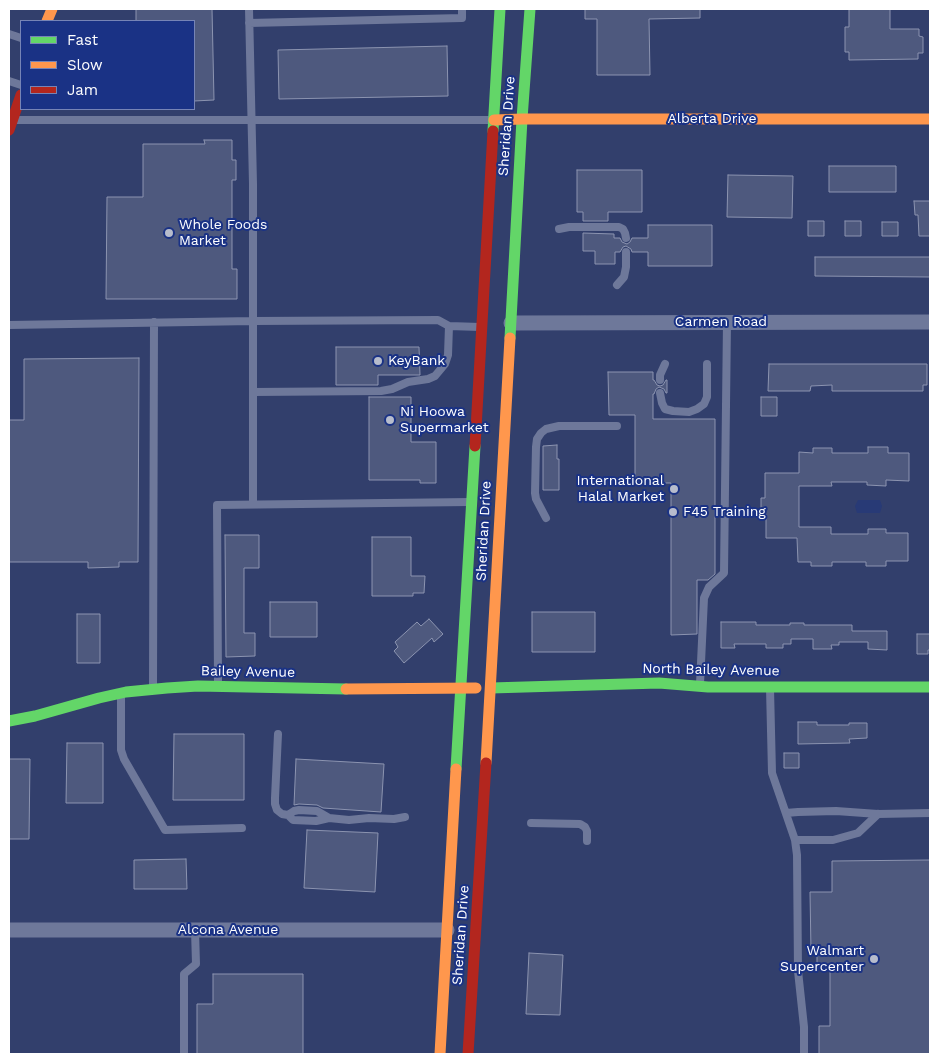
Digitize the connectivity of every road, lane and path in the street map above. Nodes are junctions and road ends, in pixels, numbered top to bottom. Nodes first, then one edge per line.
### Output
1 (249, 9) edge
2 (462, 9) edge
3 (500, 9) edge
4 (530, 9) edge
5 (249, 23) junction
6 (20, 98) edge
7 (522, 119) junction
8 (930, 119) edge
9 (252, 120) junction
10 (494, 120) junction
11 (10, 124) edge
12 (559, 229) dead end
13 (626, 238) dead end
14 (626, 252) dead end
15 (617, 286) dead end
16 (253, 320) junction
17 (154, 322) junction
18 (726, 322) junction
19 (930, 322) edge
20 (511, 323) junction
21 (9, 325) edge
22 (449, 326) junction
23 (482, 327) junction
24 (665, 364) dead end
25 (707, 364) dead end
26 (660, 380) dead end
27 (253, 392) junction
28 (660, 394) dead end
29 (617, 426) dead end
30 (472, 502) junction
31 (253, 504) junction
32 (546, 518) dead end
33 (700, 686) junction
34 (770, 686) junction
35 (218, 687) junction
36 (930, 687) edge
37 (490, 688) junction
38 (153, 689) junction
39 (461, 689) junction
40 (121, 693) junction
41 (9, 721) edge
42 (278, 734) dead end
43 (930, 813) edge
44 (786, 814) junction
45 (878, 814) junction
46 (405, 817) dead end
47 (531, 823) dead end
48 (242, 828) dead end
49 (795, 840) junction
50 (586, 841) dead end
51 (9, 930) edge
52 (196, 930) junction
53 (447, 930) junction
54 (184, 1054) edge
55 (440, 1054) edge
56 (468, 1054) edge
57 (804, 1054) edge

1 - 5 lane
2 - 5 lane
3 - 10 main road, Sheridan Drive
4 - 7 main road, Sheridan Drive
5 - 9 lane
6 - 11 main road
7 - 8 main road, Alberta Drive
7 - 10 main road, Alberta Drive
7 - 20 main road, Sheridan Drive
9 - 10 lane
9 - 11 lane
9 - 16 lane
10 - 23 main road, Sheridan Drive
12 - 13 lane
14 - 15 lane
16 - 17 lane
16 - 22 lane
16 - 27 lane
17 - 21 lane
17 - 38 lane
18 - 19 street, Carmen Road
18 - 20 street, Carmen Road
18 - 33 lane
20 - 37 main road, Sheridan Drive
22 - 23 lane
22 - 27 lane
23 - 30 main road, Sheridan Drive
24 - 26 lane
25 - 28 lane
27 - 31 lane
29 - 32 lane
30 - 31 lane
30 - 39 main road, Sheridan Drive
31 - 35 lane
33 - 34 main road, North Bailey Avenue
33 - 37 main road, North Bailey Avenue
34 - 36 main road, North Bailey Avenue
34 - 44 lane
35 - 38 main road, Bailey Avenue
35 - 39 main road, Bailey Avenue
37 - 39 main road, Bailey Avenue
37 - 56 main road, Sheridan Drive
38 - 40 main road, Bailey Avenue
39 - 53 main road, Sheridan Drive
40 - 41 main road, Bailey Avenue
40 - 48 lane
42 - 46 lane
43 - 45 lane
44 - 45 lane
44 - 49 lane
45 - 49 lane
47 - 50 lane
49 - 57 lane
51 - 52 street, Alcona Avenue
52 - 53 street, Alcona Avenue
52 - 54 lane
53 - 55 main road, Sheridan Drive

